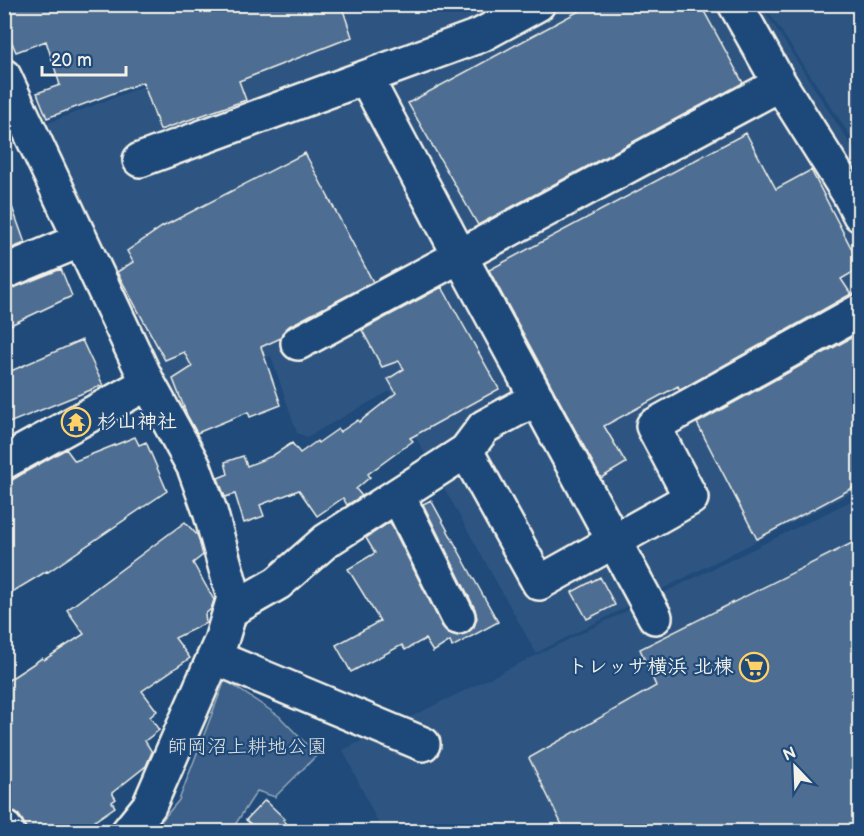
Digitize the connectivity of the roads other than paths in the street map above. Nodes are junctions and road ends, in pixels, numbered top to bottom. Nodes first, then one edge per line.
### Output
1 (538, 4) edge
2 (735, 4) edge
3 (4, 76) edge
4 (366, 78) junction
5 (780, 84) junction
6 (140, 160) dead end
7 (860, 215) edge
8 (81, 240) junction
9 (460, 256) junction
10 (4, 272) edge
11 (860, 311) edge
12 (298, 343) dead end
13 (148, 383) junction
14 (537, 398) junction
15 (466, 451) junction
16 (4, 462) edge
17 (410, 488) junction
18 (614, 542) junction
19 (231, 610) junction
20 (458, 616) dead end
21 (655, 617) dead end
22 (214, 657) junction
23 (423, 744) dead end
24 (4, 827) edge
25 (8, 831) edge
26 (128, 831) edge

1 - 4 street
2 - 5 street
3 - 8 street
4 - 6 street
4 - 9 street
5 - 7 street
5 - 9 street
8 - 10 street
8 - 13 street
9 - 12 street
9 - 14 street
11 - 18 street
13 - 16 street
13 - 19 street
14 - 15 street
14 - 18 street
15 - 17 street
15 - 18 street
17 - 19 street
17 - 20 street
18 - 21 street
19 - 22 street
22 - 23 street
22 - 26 street
24 - 25 street

